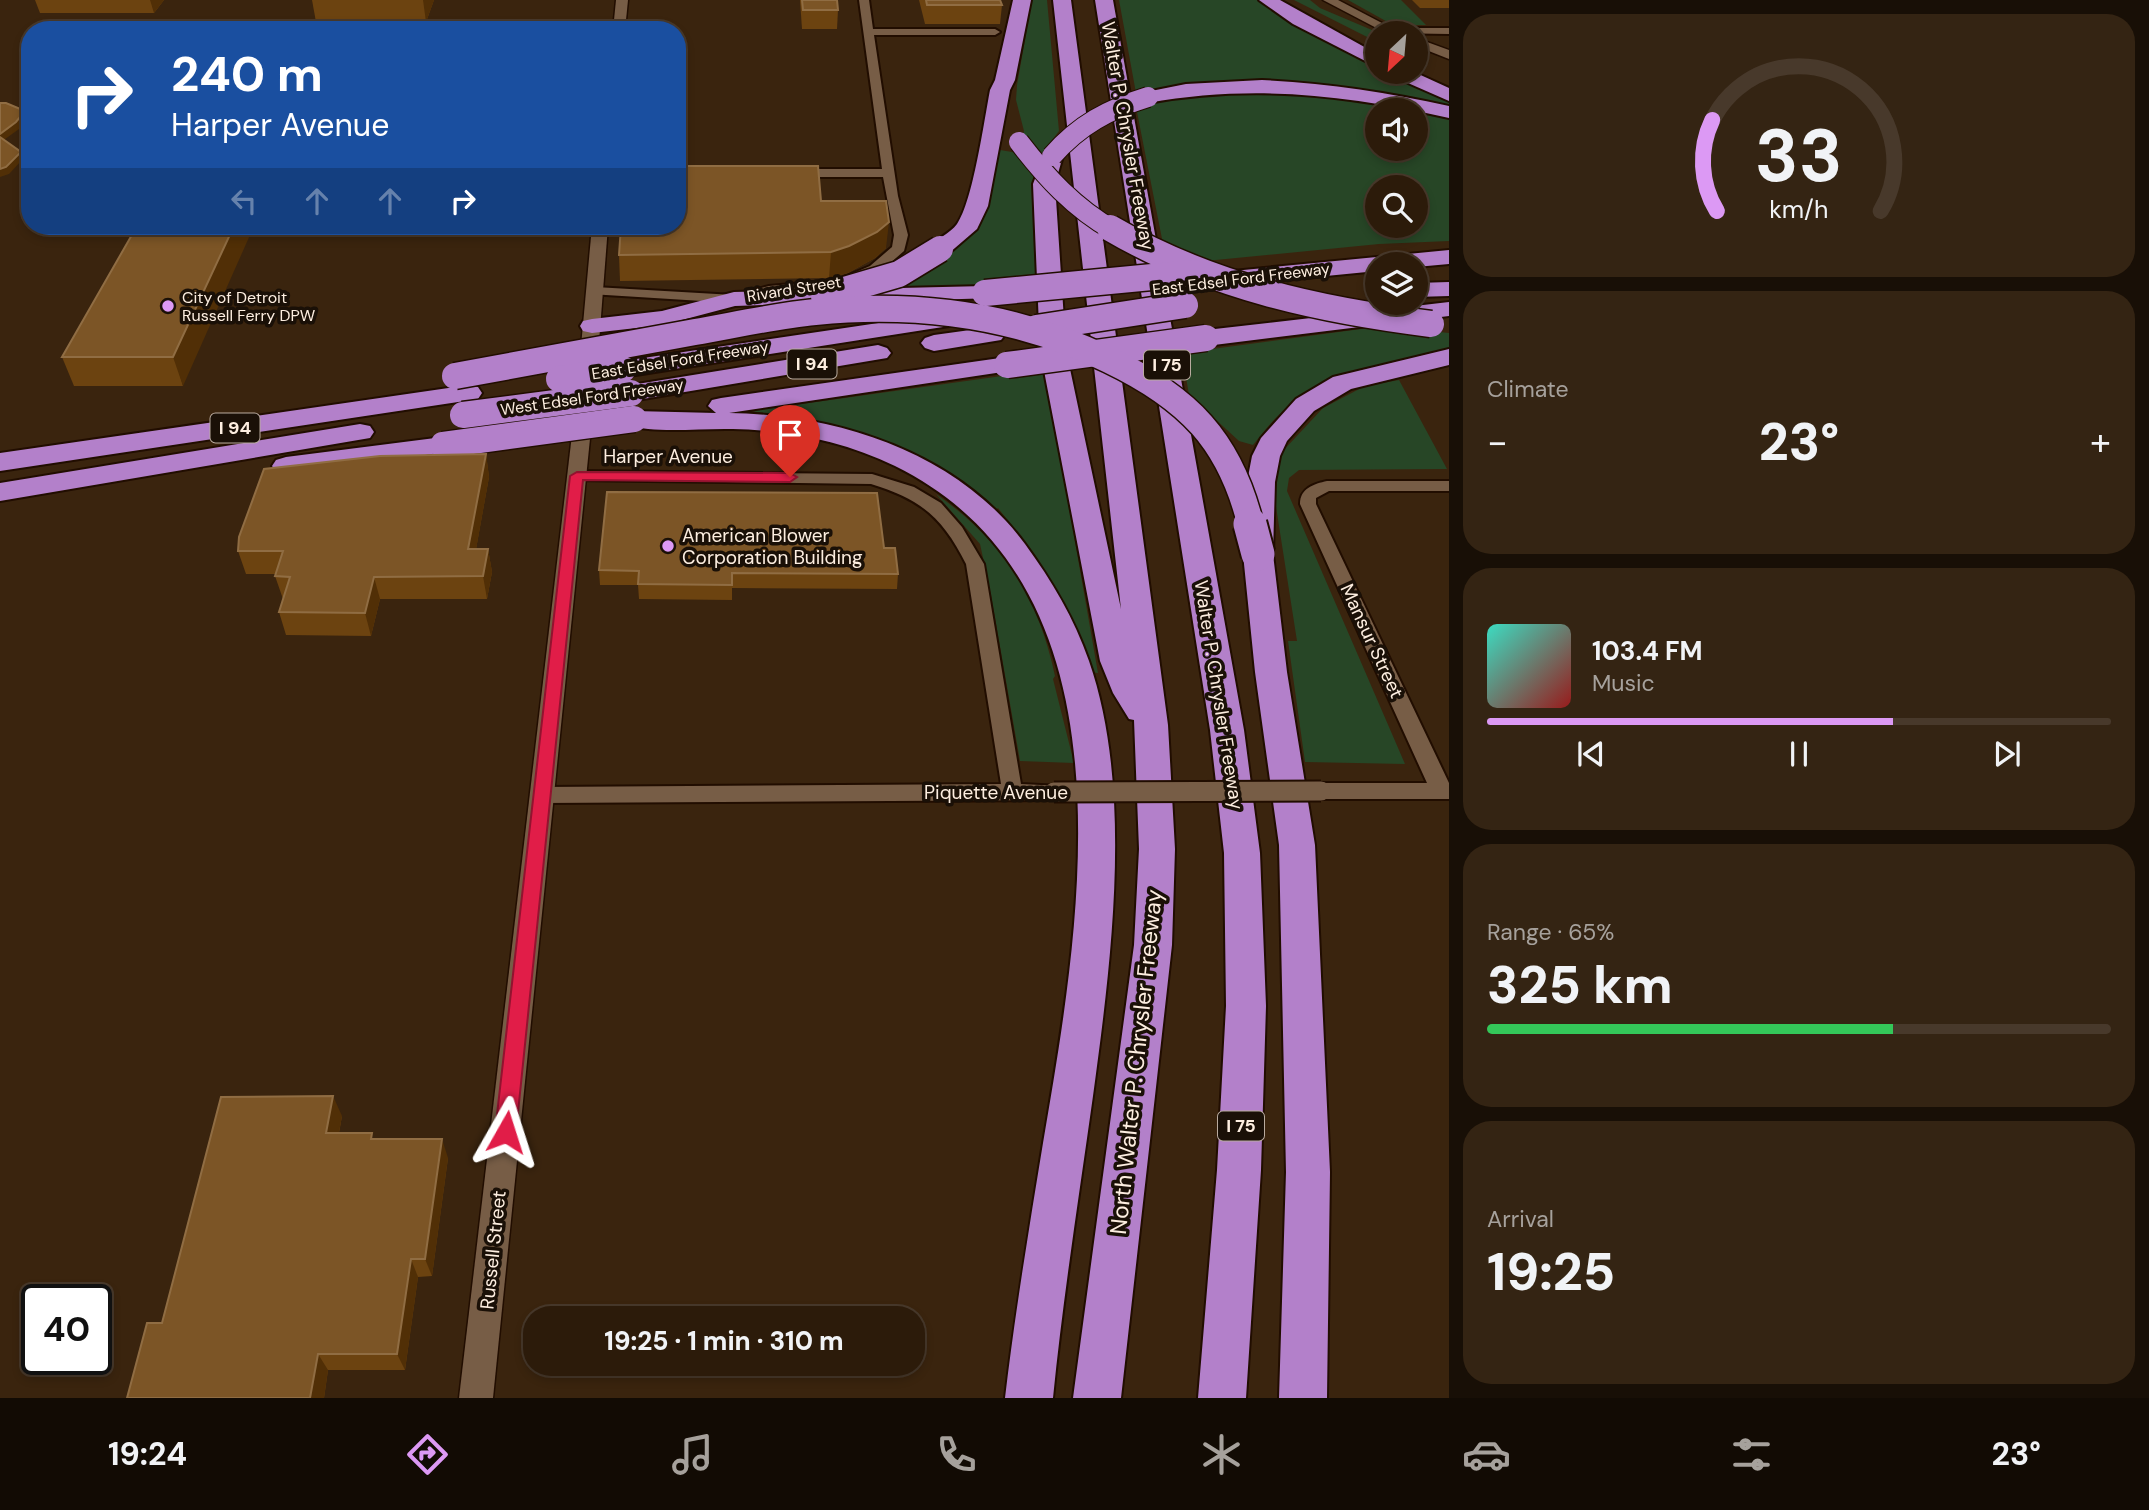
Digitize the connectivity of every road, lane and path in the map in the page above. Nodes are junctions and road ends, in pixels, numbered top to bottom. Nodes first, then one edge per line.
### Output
1 (621, 0) edge
2 (864, 0) edge
3 (1022, 0) edge
4 (1062, 0) edge
5 (1104, 0) edge
6 (1268, 0) edge
7 (1285, 0) edge
8 (1329, 0) edge
9 (620, 21) edge
10 (1371, 21) edge
11 (1428, 31) edge
12 (1449, 31) edge
13 (870, 32) junction
14 (995, 32) dead end
15 (1365, 41) edge
16 (1428, 47) edge
17 (1365, 55) edge
18 (1449, 55) edge
19 (1428, 67) edge
20 (1449, 75) edge
21 (1005, 80) junction
22 (1425, 84) edge
23 (1449, 95) edge
24 (1449, 112) edge
25 (774, 173) edge
26 (889, 173) junction
27 (599, 235) edge
28 (1448, 261) edge
29 (1428, 272) edge
30 (1365, 286) edge
31 (1449, 289) edge
32 (1428, 290) edge
33 (595, 291) junction
34 (734, 299) junction
35 (992, 313) junction
36 (1443, 319) edge
37 (592, 326) junction
38 (638, 342) junction
39 (1449, 357) edge
40 (629, 394) junction
41 (462, 395) junction
42 (720, 414) junction
43 (0, 461) edge
44 (577, 476) junction
45 (1449, 486) edge
46 (0, 493) edge
47 (1258, 555) junction
48 (1151, 725) junction
49 (1445, 791) edge
50 (1012, 792) junction
51 (542, 795) junction
52 (476, 1398) edge
53 (1029, 1398) edge
54 (1097, 1398) edge
55 (1222, 1398) edge
56 (1303, 1398) edge

1 - 9 street
2 - 13 street, Rivard Street
3 - 21 highway
4 - 48 highway
5 - 55 highway, Walter P. Chrysler Freeway / I 75
6 - 17 highway
7 - 15 highway
8 - 10 street
11 - 12 street
13 - 14 street
13 - 26 street, Rivard Street
16 - 18 street
19 - 20 highway
21 - 36 highway, bridge
21 - 38 highway, bridge
22 - 23 highway
24 - 48 highway, bridge
25 - 26 street
26 - 34 street, Rivard Street
27 - 33 street, Russell Street
28 - 29 highway, I 94
28 - 35 highway, East Edsel Ford Freeway / I 94
30 - 35 highway, West Edsel Ford Freeway / I 94, bridge
31 - 32 highway
33 - 34 street, Rivard Street
33 - 37 street, Russell Street
34 - 35 highway
34 - 37 highway
35 - 40 highway, West Edsel Ford Freeway / I 94
36 - 42 highway, bridge
37 - 44 street, Russell Street
38 - 41 highway, bridge
38 - 47 highway, bridge
39 - 47 highway
40 - 41 highway, West Edsel Ford Freeway / I 94, bridge
40 - 42 highway
40 - 46 highway, bridge
41 - 43 highway, I 94
41 - 46 highway, West Edsel Ford Freeway / I 94
42 - 53 highway
44 - 50 street, Harper Avenue
44 - 51 street, Russell Street
45 - 49 street, Mansur Street
47 - 56 highway
48 - 54 highway, North Walter P. Chrysler Freeway
49 - 50 street, Piquette Avenue, bridge
50 - 51 street, Piquette Avenue
51 - 52 street, Russell Street

